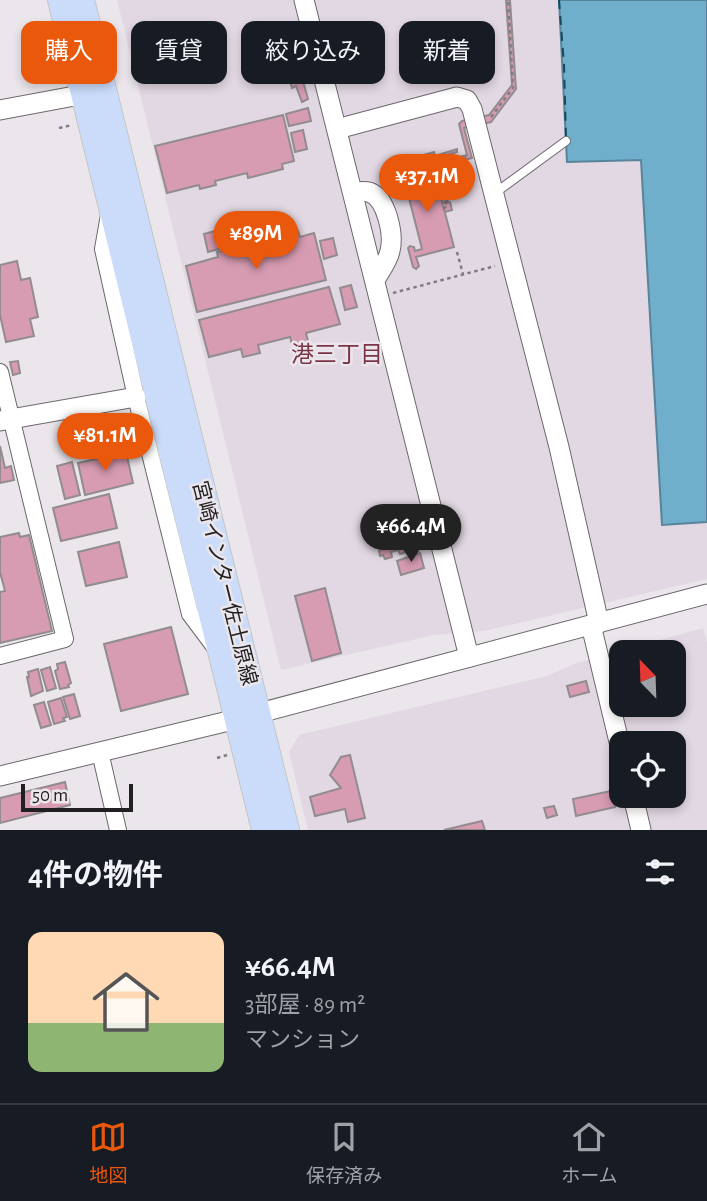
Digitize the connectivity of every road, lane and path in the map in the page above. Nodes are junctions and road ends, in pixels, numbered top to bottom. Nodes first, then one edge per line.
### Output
1 (44, 0) edge
2 (60, 0) edge
3 (82, 0) edge
4 (304, 0) edge
5 (58, 21) edge
6 (65, 21) edge
7 (89, 84) edge
8 (93, 93) junction
9 (0, 110) edge
10 (337, 129) junction
11 (566, 141) dead end
12 (390, 166) dead end
13 (353, 192) junction
14 (494, 193) junction
15 (400, 203) dead end
16 (110, 208) junction
17 (457, 252) dead end
18 (497, 265) dead end
19 (463, 274) junction
20 (383, 282) junction
21 (0, 372) edge
22 (136, 397) junction
23 (6, 420) edge
24 (707, 594) edge
25 (595, 624) junction
26 (0, 656) edge
27 (222, 657) junction
28 (469, 657) junction
29 (247, 716) junction
30 (617, 731) edge
31 (100, 752) junction
32 (0, 776) edge
33 (635, 808) edge
34 (118, 830) edge
35 (264, 830) edge
36 (287, 830) edge
37 (641, 830) edge

1 - 5 main road
2 - 6 main road
3 - 8 main road
4 - 10 street
7 - 8 main road
8 - 9 street
8 - 16 main road, 宮崎インター佐土原線
8 - 29 main road, 宮崎インター佐土原線
10 - 13 street
10 - 14 street
11 - 14 lane
12 - 15 path
13 - 20 street
13 - 20 street
14 - 25 street
16 - 22 street
16 - 27 main road, 宮崎インター佐土原線
17 - 19 path
18 - 19 path
19 - 20 path
20 - 28 street
21 - 23 street
22 - 23 street
22 - 27 street
23 - 26 street
24 - 25 street
25 - 28 street
25 - 30 street
27 - 29 main road, 宮崎インター佐土原線
28 - 29 street
29 - 31 street
29 - 35 main road, 宮崎インター佐土原線
29 - 36 main road, 宮崎インター佐土原線
31 - 32 street
31 - 34 street
33 - 37 street

